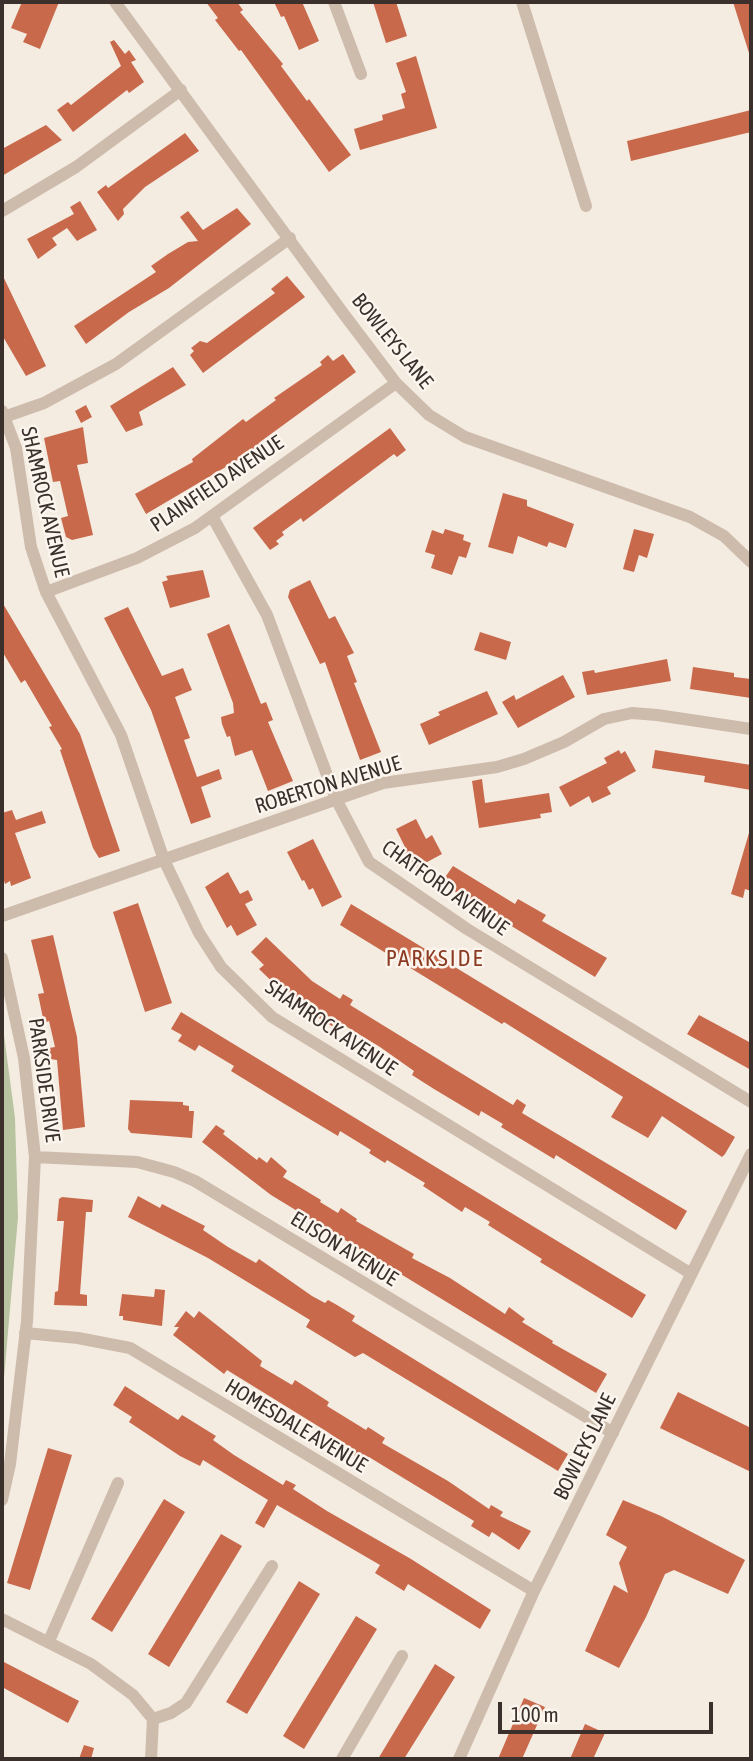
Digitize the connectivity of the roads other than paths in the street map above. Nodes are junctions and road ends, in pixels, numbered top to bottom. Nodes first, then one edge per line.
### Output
1 (115, 2) edge
2 (334, 2) edge
3 (522, 2) edge
4 (360, 74) dead end
5 (181, 90) junction
6 (586, 206) dead end
7 (2, 211) edge
8 (290, 238) junction
9 (396, 383) junction
10 (3, 414) edge
11 (212, 516) junction
12 (751, 561) edge
13 (46, 593) junction
14 (751, 729) edge
15 (336, 799) junction
16 (164, 860) junction
17 (2, 916) edge
18 (2, 958) edge
19 (751, 1102) edge
20 (751, 1154) edge
21 (35, 1157) junction
22 (690, 1273) junction
23 (25, 1333) junction
24 (613, 1433) junction
25 (118, 1483) dead end
26 (2, 1500) edge
27 (272, 1566) dead end
28 (534, 1591) junction
29 (2, 1619) edge
30 (49, 1641) junction
31 (401, 1656) dead end
32 (153, 1718) junction
33 (151, 1759) edge
34 (342, 1759) edge
35 (459, 1759) edge

1 - 5 street, BOWLEYS LANE
2 - 4 street
3 - 6 street
5 - 7 street
5 - 8 street, BOWLEYS LANE
8 - 9 street, BOWLEYS LANE
8 - 10 street
9 - 11 street, PLAINFIELD AVENUE
9 - 12 street, BOWLEYS LANE
10 - 13 street, SHAMROCK AVENUE
11 - 13 street, PLAINFIELD AVENUE
11 - 15 street, CHATFORD AVENUE
13 - 16 street, SHAMROCK AVENUE
14 - 15 street, ROBERTON AVENUE
15 - 16 street, ROBERTON AVENUE
15 - 19 street, CHATFORD AVENUE
16 - 17 street, ROBERTON AVENUE
16 - 22 street, SHAMROCK AVENUE
18 - 21 street, PARKSIDE DRIVE
20 - 22 street, BOWLEYS LANE
21 - 23 street, PARKSIDE DRIVE
21 - 24 street, ELISON AVENUE
22 - 24 street, BOWLEYS LANE
23 - 26 street, PARKSIDE DRIVE
23 - 28 street, HOMESDALE AVENUE
24 - 28 street, BOWLEYS LANE
25 - 30 street
27 - 32 street
28 - 35 street, BOWLEYS LANE
29 - 30 street
30 - 32 street
31 - 34 street
32 - 33 street

